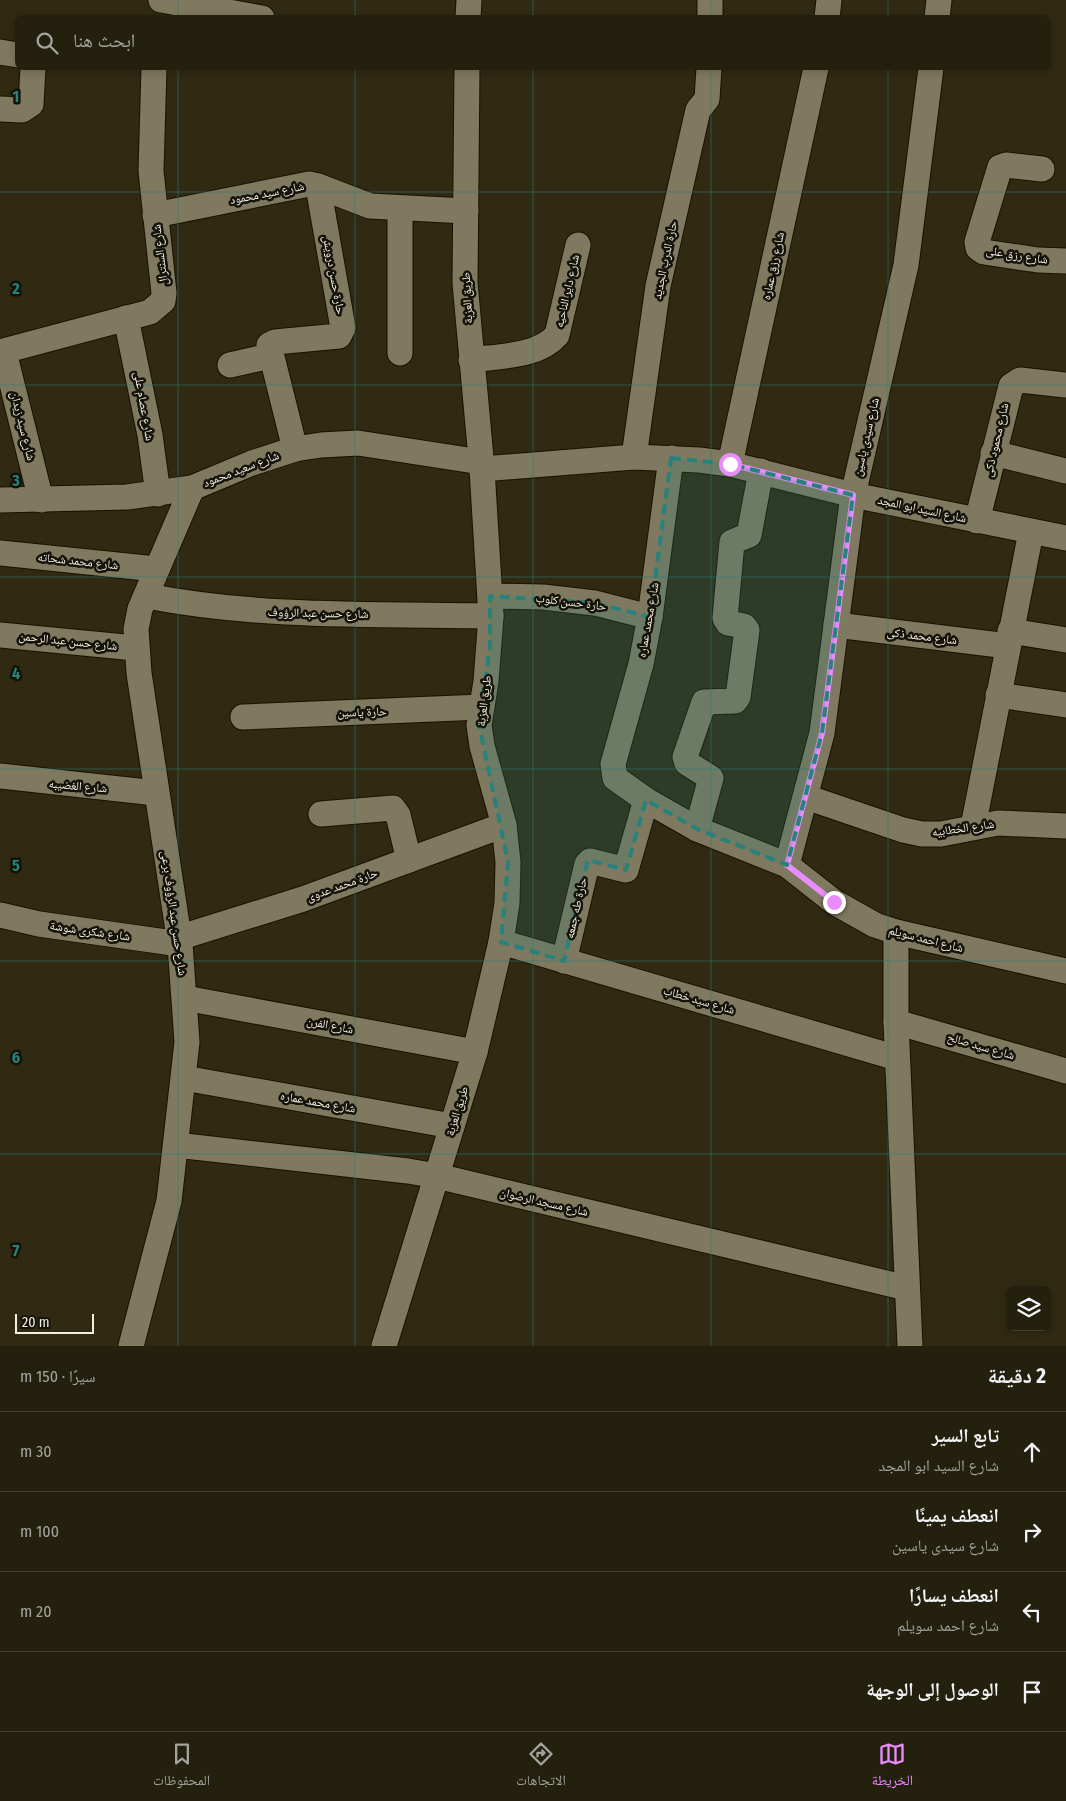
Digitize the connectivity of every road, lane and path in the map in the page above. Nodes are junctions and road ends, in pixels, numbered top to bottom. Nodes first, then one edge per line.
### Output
1 (161, 0) edge
2 (469, 0) edge
3 (710, 0) edge
4 (829, 0) edge
5 (939, 0) edge
6 (158, 15) edge
7 (245, 15) edge
8 (468, 15) edge
9 (710, 15) edge
10 (827, 15) edge
11 (936, 15) edge
12 (0, 52) edge
13 (15, 54) edge
14 (34, 70) edge
15 (154, 70) edge
16 (467, 70) edge
17 (709, 70) edge
18 (816, 70) edge
19 (931, 70) edge
20 (11, 110) edge
21 (1042, 169) dead end
22 (318, 186) junction
23 (400, 209) junction
24 (466, 211) junction
25 (155, 215) junction
26 (578, 245) dead end
27 (1066, 261) edge
28 (126, 318) junction
29 (2, 352) edge
30 (400, 353) dead end
31 (270, 356) junction
32 (470, 360) junction
33 (230, 365) dead end
34 (1066, 385) edge
35 (295, 448) junction
36 (993, 453) junction
37 (634, 457) junction
38 (671, 458) junction
39 (730, 464) junction
40 (482, 465) junction
41 (761, 471) junction
42 (1066, 471) edge
43 (192, 488) junction
44 (158, 494) junction
45 (853, 495) junction
46 (0, 500) edge
47 (41, 500) junction
48 (977, 521) junction
49 (1031, 532) junction
50 (1066, 538) edge
51 (0, 553) edge
52 (156, 569) junction
53 (146, 596) junction
54 (491, 606) junction
55 (650, 617) junction
56 (836, 625) junction
57 (1065, 634) edge
58 (0, 635) edge
59 (1009, 639) junction
60 (135, 648) junction
61 (998, 694) junction
62 (1066, 705) edge
63 (482, 707) junction
64 (242, 717) dead end
65 (0, 776) edge
66 (615, 778) joint
67 (156, 793) junction
68 (806, 797) junction
69 (646, 800) junction
70 (321, 814) dead end
71 (504, 825) junction
72 (1066, 826) edge
73 (973, 827) junction
74 (697, 829) junction
75 (410, 860) junction
76 (787, 865) junction
77 (0, 915) edge
78 (896, 932) junction
79 (179, 941) junction
80 (501, 942) junction
81 (564, 961) junction
82 (1066, 971) edge
83 (185, 998) junction
84 (896, 1022) junction
85 (475, 1052) junction
86 (897, 1058) junction
87 (1066, 1070) edge
88 (184, 1078) junction
89 (452, 1126) junction
90 (176, 1145) junction
91 (437, 1176) junction
92 (907, 1288) junction
93 (131, 1346) edge
94 (384, 1346) edge
95 (910, 1346) edge

1 - 6 street
1 - 7 street
2 - 8 street
3 - 9 street
4 - 10 street
5 - 11 street
12 - 13 street
14 - 20 street
15 - 25 street, شارع السنترال
16 - 24 street, طريق العزبة
17 - 37 street, حارة الدرب الجديد
18 - 39 street, شارع رزق عماره
19 - 45 street, شارع سيدى ياسين
21 - 27 street, شارع رزق على
22 - 23 street, شارع سيد محمود
22 - 25 street, شارع سيد محمود
22 - 31 street, حارة حسن درويش
23 - 24 street, شارع سيد محمود
23 - 30 street
24 - 32 street, طريق العزبة
25 - 28 street, شارع السنترال
26 - 32 street, شارع داير الناحيه
28 - 29 street, شارع السنترال
28 - 44 street, شارع عصام على
29 - 47 street, شارع سيد زيدان
31 - 33 street
31 - 35 street
32 - 40 street, طريق العزبة
34 - 36 street, شارع محمود ذكى
35 - 40 street, شارع سعيد محمود
35 - 43 street, شارع سعيد محمود
36 - 42 street
36 - 48 street, شارع محمود ذكى
37 - 38 street, شارع السيد ابو المجد
37 - 40 street, شارع السيد ابو المجد
38 - 39 street, شارع السيد ابو المجد
38 - 55 street, شارع محمد عماره
39 - 41 street, شارع السيد ابو المجد
40 - 54 street, طريق العزبة
41 - 45 street, شارع السيد ابو المجد
41 - 74 street
43 - 44 street, شارع سعيد محمود
43 - 52 street, شارع حسن عبد الرؤوف برعى
44 - 47 street, شارع سعيد محمود
45 - 48 street, شارع السيد ابو المجد
45 - 56 street, شارع سيدى ياسين
46 - 47 street, شارع سعيد محمود
48 - 49 street, شارع السيد ابو المجد
49 - 50 street, شارع السيد ابو المجد
49 - 59 street
51 - 52 street, شارع محمد شحاته
52 - 53 street, شارع حسن عبد الرؤوف برعى
53 - 54 street, شارع حسن عبد الرؤوف
53 - 60 street, شارع حسن عبد الرؤوف برعى
54 - 55 street, حارة حسن كلوب
54 - 63 street, طريق العزبة
55 - 66 street, شارع محمد عماره
56 - 59 street, شارع محمد ذكى
56 - 68 street, شارع سيدى ياسين
57 - 59 street, شارع محمد ذكى
58 - 60 street, شارع حسن عبد الرحمن
59 - 61 street
60 - 67 street, شارع حسن عبد الرؤوف برعى
61 - 62 street
61 - 73 street
63 - 64 street, حارة ياسين
63 - 71 street, طريق العزبة
65 - 67 street, شارع الغضيبه
66 - 69 street, شارع احمد سويلم
67 - 79 street, شارع حسن عبد الرؤوف برعى
68 - 73 street, شارع الخطابيه
68 - 76 street, شارع سيدى ياسين
69 - 74 street, شارع احمد سويلم
69 - 81 street, حارة طه جمعه
70 - 75 street
71 - 75 street, حارة محمد عدوى
71 - 80 street, طريق العزبة
72 - 73 street, شارع الخطابيه
74 - 76 street, شارع احمد سويلم
75 - 79 street, حارة محمد عدوى
76 - 78 street, شارع احمد سويلم
77 - 79 street, شارع شكرى شوشة
78 - 82 street, شارع احمد سويلم
78 - 84 street
79 - 83 street, شارع حسن عبد الرؤوف برعى
80 - 81 street, شارع سيد خطاب
80 - 85 street, طريق العزبة
81 - 86 street, شارع سيد خطاب
83 - 85 street, شارع الفرن
83 - 88 street, شارع حسن عبد الرؤوف برعى
84 - 86 street
84 - 87 street, شارع سيد صالح
85 - 89 street, طريق العزبة
86 - 92 street
88 - 89 street, شارع محمد عماره
88 - 90 street, شارع حسن عبد الرؤوف برعى
89 - 91 street, طريق العزبة
90 - 91 street, شارع مسجد الرضوان
90 - 93 street, شارع حسن عبد الرؤوف برعى
91 - 92 street, شارع مسجد الرضوان
91 - 94 street, طريق العزبة
92 - 95 street

